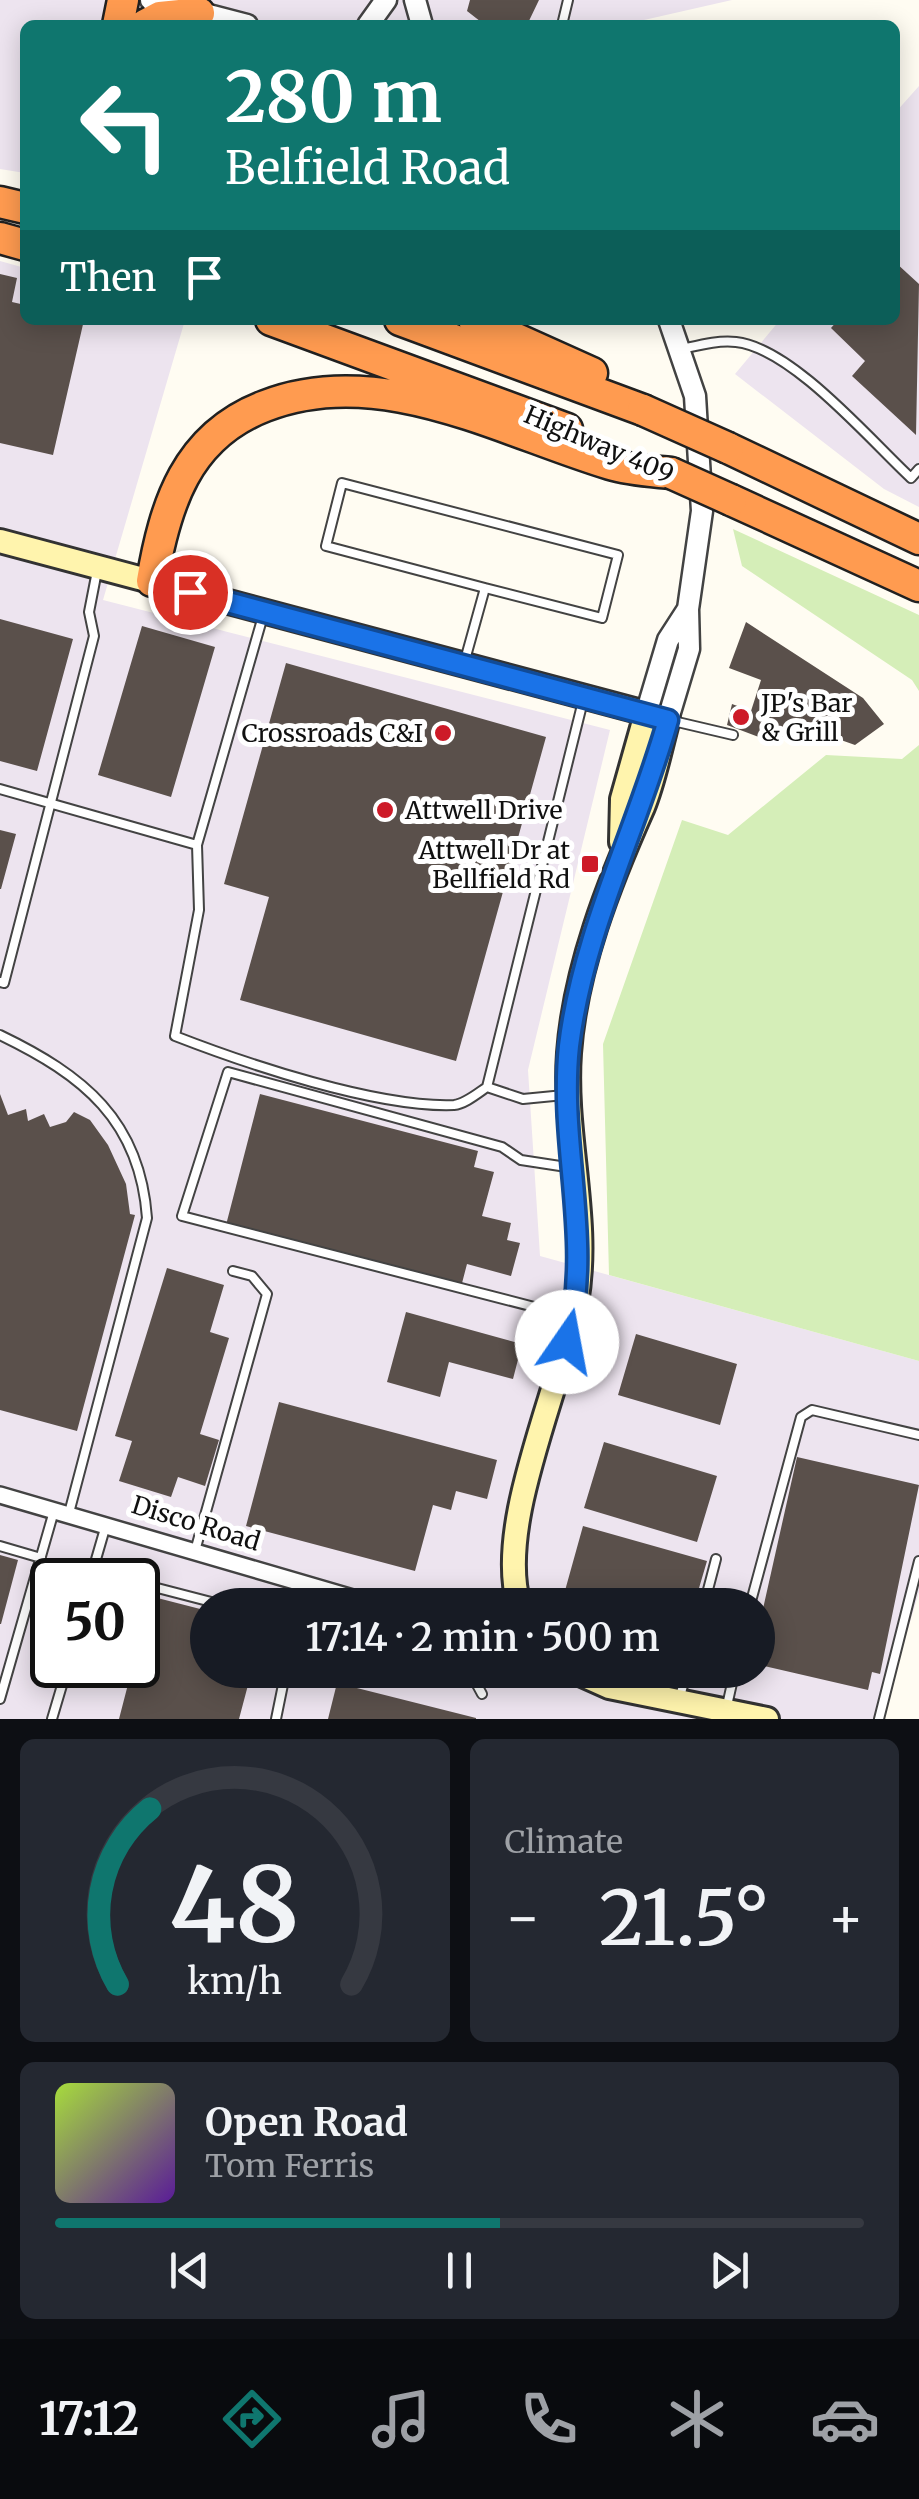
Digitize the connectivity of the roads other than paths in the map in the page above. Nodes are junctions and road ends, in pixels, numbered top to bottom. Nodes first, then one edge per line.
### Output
1 (151, 0) edge
2 (199, 13) junction
3 (153, 20) edge
4 (227, 20) edge
5 (285, 325) edge
6 (414, 325) edge
7 (485, 325) edge
8 (671, 325) edge
9 (682, 349) junction
10 (643, 410) junction
11 (919, 469) edge
12 (671, 474) junction
13 (919, 539) edge
14 (0, 541) edge
15 (98, 567) junction
16 (152, 581) junction
17 (919, 586) edge
18 (485, 588) junction
19 (264, 612) junction
20 (464, 665) junction
21 (584, 697) junction
22 (657, 716) junction
23 (733, 735) dead end
24 (0, 789) edge
25 (50, 804) junction
26 (198, 845) junction
27 (0, 982) edge
28 (0, 1035) edge
29 (488, 1087) junction
30 (567, 1094) junction
31 (574, 1168) junction
32 (234, 1271) dead end
33 (574, 1317) junction
34 (919, 1435) edge
35 (0, 1495) edge
36 (62, 1511) junction
37 (106, 1524) junction
38 (0, 1546) edge
39 (196, 1551) junction
40 (41, 1558) joint
41 (96, 1558) edge
42 (716, 1560) dead end
43 (919, 1562) edge
44 (306, 1585) junction
45 (305, 1588) edge
46 (315, 1588) edge
47 (517, 1588) edge
48 (709, 1588) edge
49 (755, 1588) edge
50 (160, 1589) edge
51 (30, 1596) edge
52 (190, 1597) edge
53 (61, 1688) edge
54 (282, 1688) edge
55 (479, 1688) edge
56 (634, 1688) edge
57 (682, 1688) edge
58 (731, 1688) edge
59 (482, 1694) dead end
60 (0, 1699) edge
61 (678, 1701) junction
62 (726, 1711) junction
63 (52, 1719) edge
64 (276, 1719) edge
65 (767, 1719) edge
66 (879, 1719) edge

1 - 2 street
2 - 3 highway
2 - 4 street
5 - 12 highway, Highway 409
6 - 10 highway, Highway 409
7 - 10 highway
8 - 9 street
9 - 11 lane
9 - 22 street
10 - 13 highway, Highway 409, bridge
12 - 16 highway
12 - 17 highway, Highway 409, bridge
14 - 15 main road
15 - 16 main road
15 - 25 lane
16 - 19 main road
18 - 18 lane
18 - 20 lane
19 - 20 main road
19 - 26 lane
20 - 21 main road
21 - 22 main road
21 - 29 lane
22 - 23 lane
22 - 30 main road
24 - 25 lane
25 - 26 lane
25 - 27 lane
26 - 29 lane
28 - 36 lane
29 - 30 lane
30 - 31 main road
31 - 33 main road
31 - 33 lane
32 - 39 lane
33 - 47 main road
34 - 49 lane
35 - 36 street, Disco Road
36 - 37 street, Disco Road
36 - 40 lane
37 - 39 street, Disco Road
37 - 41 lane
38 - 40 lane
39 - 44 street, Disco Road
42 - 48 lane
43 - 66 lane
44 - 45 lane
44 - 46 street, Disco Road
50 - 52 lane
51 - 60 lane
53 - 63 lane
54 - 64 lane
55 - 59 lane
56 - 61 main road
57 - 61 lane
58 - 62 lane
61 - 62 main road
62 - 65 main road

